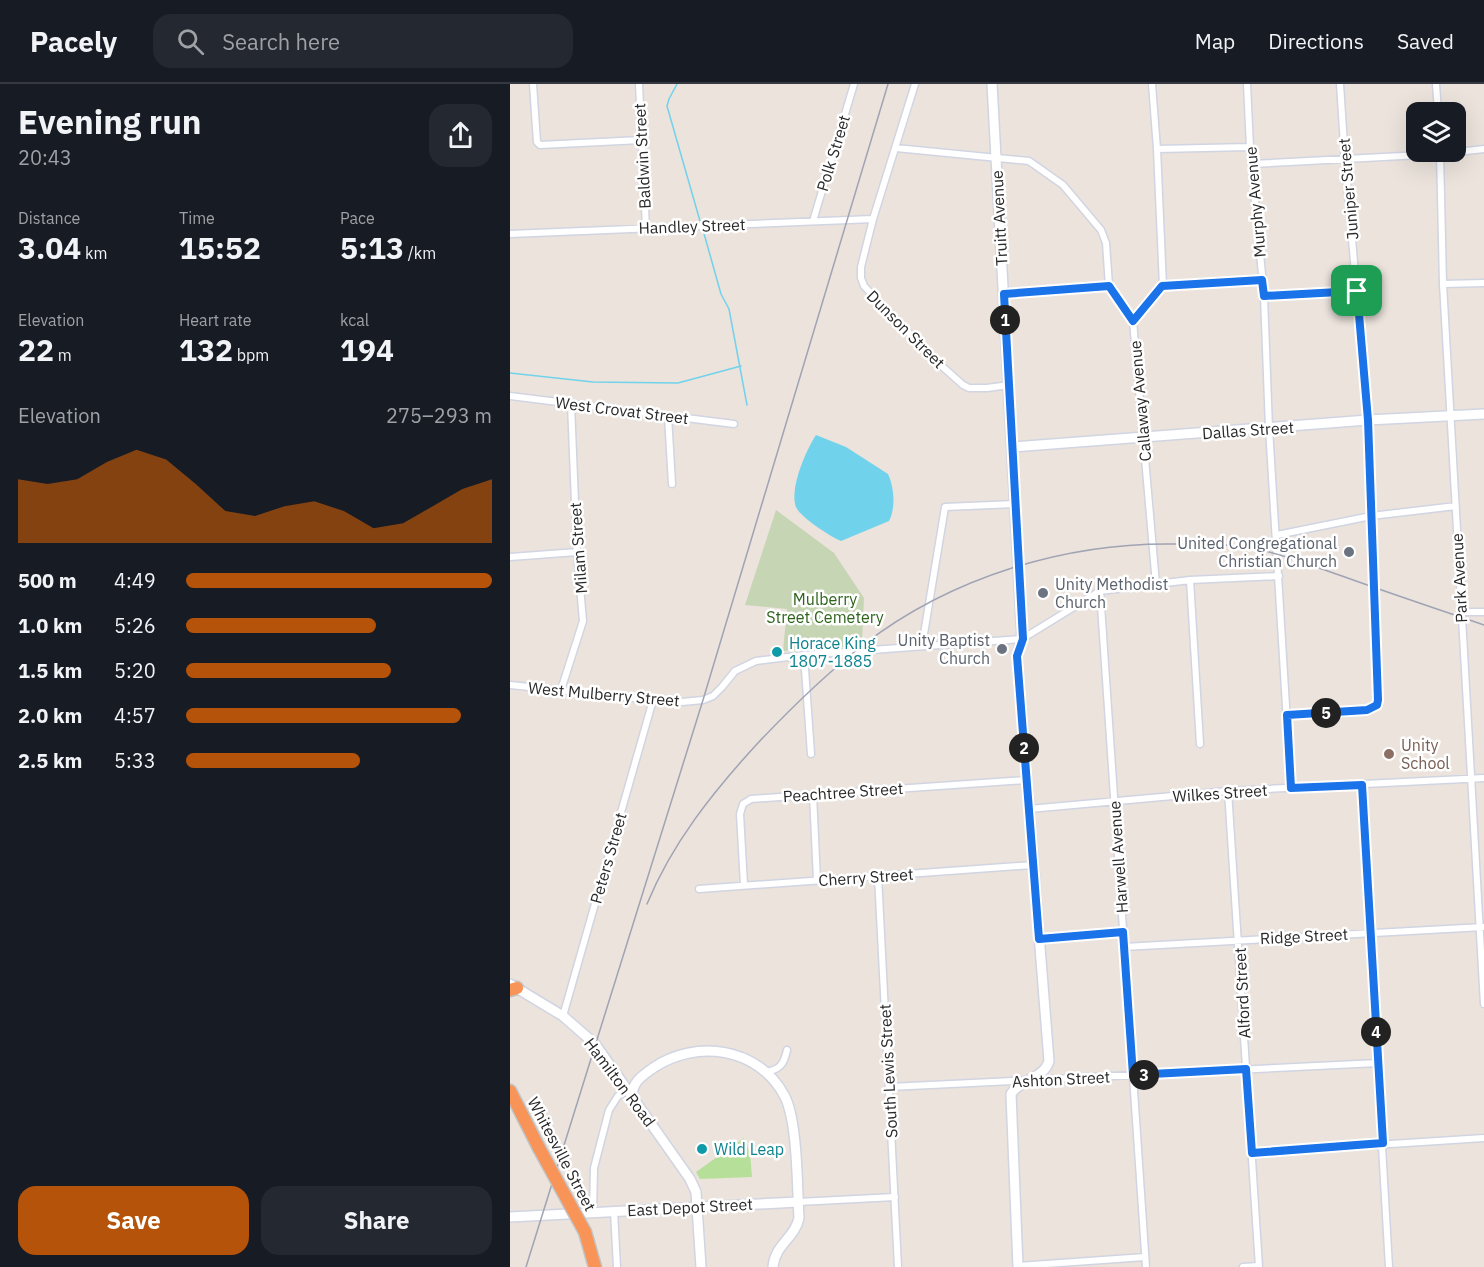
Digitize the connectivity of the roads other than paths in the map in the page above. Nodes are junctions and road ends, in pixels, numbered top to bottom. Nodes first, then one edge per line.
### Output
1 (533, 84) edge
2 (639, 84) edge
3 (854, 84) edge
4 (915, 84) edge
5 (992, 84) edge
6 (1152, 84) edge
7 (1247, 84) edge
8 (1340, 84) edge
9 (1436, 84) edge
10 (1437, 102) edge
11 (641, 140) junction
12 (1250, 147) junction
13 (896, 148) junction
14 (1484, 148) edge
15 (1157, 149) junction
16 (1466, 150) edge
17 (1406, 156) edge
18 (996, 159) junction
19 (1345, 160) junction
20 (1440, 162) edge
21 (1252, 164) junction
22 (873, 219) junction
23 (813, 221) junction
24 (646, 228) junction
25 (510, 234) edge
26 (1262, 280) junction
27 (1484, 283) edge
28 (1443, 284) junction
29 (1109, 286) junction
30 (1162, 286) junction
31 (1357, 291) junction
32 (1004, 294) junction
33 (1264, 296) junction
34 (1133, 321) junction
35 (1009, 385) junction
36 (510, 396) edge
37 (571, 404) junction
38 (1484, 414) edge
39 (668, 416) junction
40 (1450, 416) junction
41 (1368, 420) junction
42 (734, 424) dead end
43 (1269, 428) junction
44 (1143, 437) junction
45 (1012, 447) junction
46 (672, 484) dead end
47 (1015, 504) junction
48 (1456, 507) junction
49 (1371, 516) junction
50 (1277, 535) junction
51 (577, 552) junction
52 (510, 557) edge
53 (1279, 576) junction
54 (1190, 580) junction
55 (1156, 584) junction
56 (1100, 591) junction
57 (1461, 612) junction
58 (1484, 612) edge
59 (1023, 639) junction
60 (922, 646) junction
61 (804, 655) junction
62 (510, 685) edge
63 (561, 690) junction
64 (653, 700) junction
65 (1287, 715) junction
66 (1200, 744) dead end
67 (811, 754) dead end
68 (1484, 778) edge
69 (1470, 779) junction
70 (1026, 780) junction
71 (1362, 785) junction
72 (1291, 788) junction
73 (1228, 791) junction
74 (813, 795) junction
75 (1114, 801) junction
76 (1029, 809) junction
77 (1033, 865) junction
78 (878, 876) junction
79 (817, 880) junction
80 (744, 885) junction
81 (699, 889) dead end
82 (1482, 927) edge
83 (1123, 932) junction
84 (1370, 933) junction
85 (1039, 939) junction
86 (1239, 940) junction
87 (1124, 946) junction
88 (512, 987) edge
89 (1484, 1004) edge
90 (563, 1016) junction
91 (787, 1050) dead end
92 (1378, 1063) junction
93 (1246, 1069) junction
94 (613, 1070) junction
95 (765, 1072) junction
96 (1133, 1075) junction
97 (642, 1076) junction
98 (1029, 1080) junction
99 (889, 1087) junction
100 (510, 1091) edge
101 (630, 1092) junction
102 (1484, 1138) edge
103 (1383, 1143) junction
104 (1252, 1153) junction
105 (895, 1197) junction
106 (798, 1202) junction
107 (697, 1207) junction
108 (614, 1211) junction
109 (592, 1212) junction
110 (510, 1216) edge
111 (1145, 1257) junction
112 (1018, 1266) edge
113 (1259, 1266) edge
114 (595, 1267) edge
115 (617, 1267) edge
116 (701, 1267) edge
117 (773, 1267) edge
118 (898, 1267) edge
119 (1146, 1267) edge
120 (1243, 1267) edge
121 (1389, 1267) edge

1 - 11 street
2 - 11 street, Baldwin Street
3 - 23 street, Polk Street
4 - 13 street, Dunson Street
5 - 18 street, Truitt Avenue
6 - 15 street
7 - 12 street, Murphy Avenue
8 - 19 street, Juniper Street
9 - 10 street
11 - 24 street, Baldwin Street
12 - 15 street
12 - 21 street, Murphy Avenue
13 - 18 street
13 - 22 street, Dunson Street
14 - 16 street
15 - 30 street
17 - 19 street
18 - 29 street
18 - 32 street, Truitt Avenue
19 - 21 street
19 - 31 street, Juniper Street
20 - 28 street, Park Avenue
21 - 26 street, Murphy Avenue
22 - 23 street, Handley Street
22 - 35 street, Dunson Street
23 - 24 street, Handley Street
24 - 25 street, Handley Street
26 - 30 street
26 - 33 street, Murphy Avenue
27 - 28 street
28 - 40 street, Park Avenue
29 - 32 street
29 - 34 street
30 - 34 street, Callaway Avenue
31 - 33 street
31 - 41 street, Juniper Street
32 - 35 street, Truitt Avenue
33 - 43 street, Murphy Avenue
34 - 44 street, Callaway Avenue
35 - 45 street, Truitt Avenue
36 - 37 street, West Crovat Street
37 - 39 street, West Crovat Street
37 - 51 street, Milam Street
38 - 40 street, Dallas Street
39 - 42 street, West Crovat Street
39 - 46 street
40 - 41 street, Dallas Street
40 - 48 street, Park Avenue
41 - 43 street, Dallas Street
41 - 49 street, Juniper Street
43 - 44 street, Dallas Street
43 - 50 street, Murphy Avenue
44 - 45 street, Dallas Street
44 - 55 street, Callaway Avenue
45 - 47 street, Truitt Avenue
47 - 59 street, Truitt Avenue
47 - 60 street
48 - 49 street
48 - 57 street, Park Avenue
49 - 50 street
49 - 65 street, Juniper Street, bridge
50 - 53 street, Murphy Avenue
51 - 52 street
51 - 63 street, Milam Street
53 - 54 street, West Mulberry Street
53 - 65 street, Murphy Avenue
54 - 55 street, West Mulberry Street
54 - 66 street
55 - 56 street, West Mulberry Street
56 - 59 street, West Mulberry Street
56 - 75 street, Harwell Avenue
57 - 58 street
57 - 69 street, Park Avenue
59 - 60 street, West Mulberry Street
59 - 70 street, Truitt Avenue
60 - 61 street, West Mulberry Street
61 - 64 street, West Mulberry Street
61 - 67 street
62 - 63 street, West Mulberry Street
63 - 64 street, West Mulberry Street
64 - 90 street, Peters Street
65 - 72 street, Murphy Avenue
68 - 69 street, Wilkes Street
69 - 71 street, Wilkes Street
69 - 82 street, Park Avenue
70 - 74 street, Peachtree Street
70 - 76 street, Truitt Avenue
71 - 72 street, Wilkes Street
71 - 84 street
72 - 73 street, Wilkes Street
73 - 75 street, Wilkes Street
73 - 86 street, Alford Street
74 - 79 street
74 - 80 street, Peachtree Street
75 - 76 street, Wilkes Street
75 - 83 street, Harwell Avenue
76 - 77 street, Truitt Avenue
77 - 78 street, Cherry Street
77 - 85 street, Truitt Avenue
78 - 79 street, Cherry Street
78 - 99 street, South Lewis Street
79 - 80 street, Cherry Street
80 - 81 street, Cherry Street
82 - 84 street, Ridge Street
82 - 89 street, Park Avenue
83 - 85 street
83 - 87 street, Harwell Avenue
84 - 86 street, Ridge Street
84 - 92 street
85 - 98 street, Truitt Avenue
86 - 87 street, Ridge Street
86 - 93 street, Alford Street
87 - 96 street, Harwell Avenue
88 - 90 street, Hamilton Road
90 - 94 street, Hamilton Road
91 - 95 street
92 - 93 street, Ashton Street
92 - 103 street
93 - 96 street, Ashton Street
93 - 104 street, Alford Street
94 - 97 street
94 - 101 street, Hamilton Road
95 - 97 street
95 - 106 street
96 - 98 street, Ashton Street
96 - 111 street, Harwell Avenue
97 - 101 street
98 - 99 street, Ashton Street
98 - 112 street
99 - 105 street, South Lewis Street
100 - 114 highway, Whitesville Street, bridge
101 - 107 street, Hamilton Road
101 - 109 street
102 - 103 street
103 - 104 street
103 - 121 street
104 - 113 street, Alford Street
105 - 106 street
105 - 118 street, South Lewis Street
106 - 107 street, East Depot Street
106 - 117 street
107 - 108 street, East Depot Street
107 - 116 street, Hamilton Road
108 - 109 street, East Depot Street
108 - 115 street
109 - 110 street, East Depot Street
111 - 112 street
111 - 119 street, Harwell Avenue
113 - 120 street

